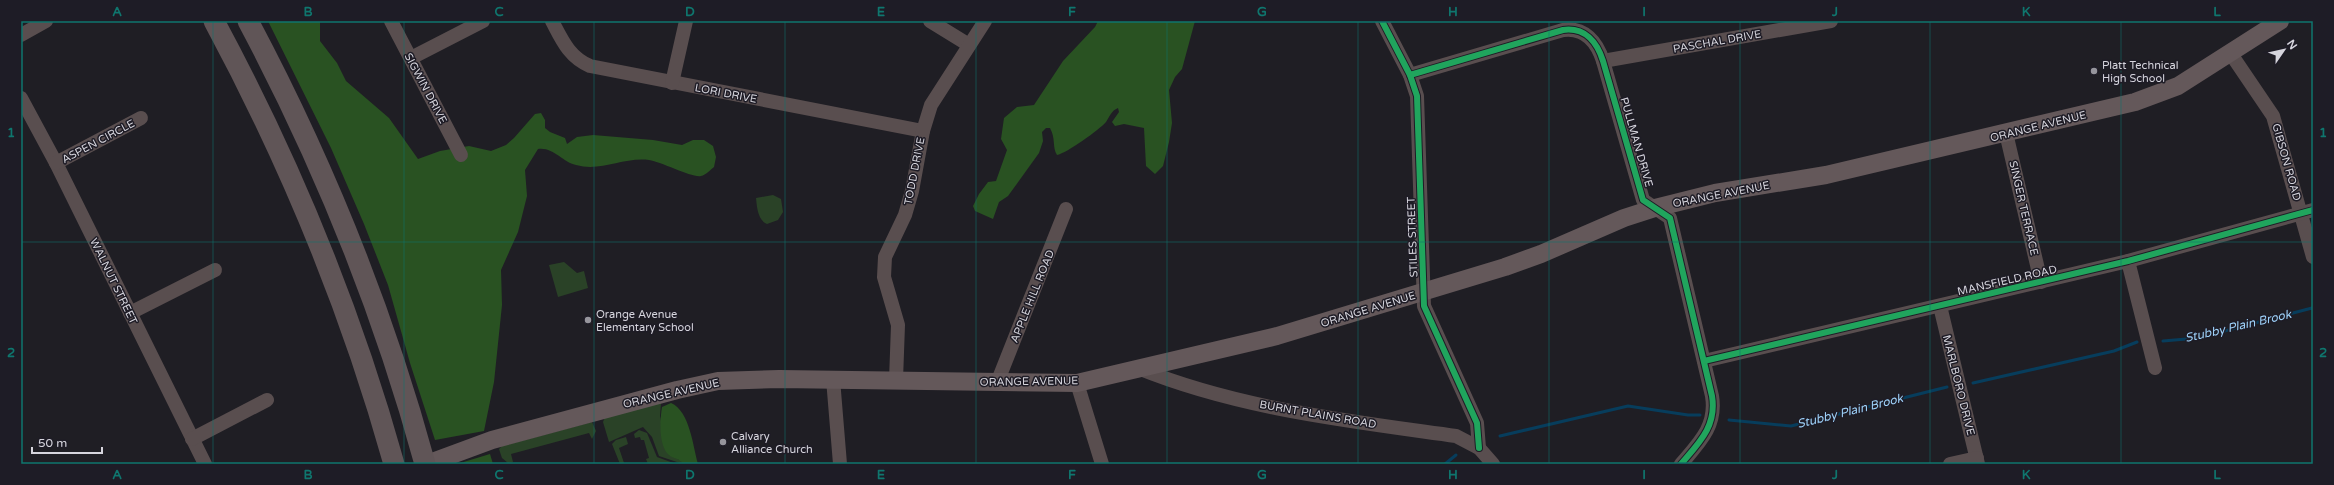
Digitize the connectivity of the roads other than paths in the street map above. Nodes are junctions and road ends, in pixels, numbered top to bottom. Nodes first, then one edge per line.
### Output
1 (46, 21) edge
2 (214, 21) edge
3 (248, 21) edge
4 (391, 21) edge
5 (483, 21) edge
6 (552, 21) edge
7 (686, 21) edge
8 (930, 21) edge
9 (985, 21) edge
10 (1382, 21) edge
11 (1831, 21) edge
12 (2280, 21) edge
13 (21, 35) edge
14 (969, 45) junction
15 (2231, 54) junction
16 (411, 58) junction
17 (1603, 61) junction
18 (1410, 75) junction
19 (672, 83) junction
20 (21, 98) edge
21 (141, 118) dead end
22 (922, 131) junction
23 (2006, 133) junction
24 (461, 155) dead end
25 (56, 163) junction
26 (1655, 208) junction
27 (1066, 209) dead end
28 (2307, 212) edge
29 (2313, 257) edge
30 (2128, 261) junction
31 (215, 270) dead end
32 (2042, 282) junction
33 (1423, 292) junction
34 (1940, 306) junction
35 (130, 313) junction
36 (1704, 361) junction
37 (1138, 368) junction
38 (2154, 368) dead end
39 (833, 379) junction
40 (896, 380) junction
41 (1077, 382) junction
42 (997, 383) junction
43 (268, 400) dead end
44 (192, 439) junction
45 (1479, 448) junction
46 (425, 459) edge
47 (1977, 461) edge
48 (394, 463) edge
49 (205, 464) edge
50 (840, 464) edge
51 (1102, 464) edge
52 (1493, 464) edge
53 (1681, 464) edge
54 (1950, 464) edge

1 - 13 street
2 - 48 highway
3 - 46 highway
4 - 16 street, SIGWIN DRIVE
5 - 16 street
6 - 19 street, LORI DRIVE
7 - 19 street
8 - 14 street
9 - 14 street, TODD DRIVE
10 - 18 street, STILES STREET
11 - 17 street, PASCHAL DRIVE
12 - 15 main road, ORANGE AVENUE
14 - 22 street, TODD DRIVE
15 - 23 main road, ORANGE AVENUE
15 - 28 street, GIBSON ROAD
16 - 24 street, SIGWIN DRIVE
17 - 18 street, PULLMAN DRIVE
17 - 26 street, PULLMAN DRIVE
18 - 33 street, STILES STREET
19 - 22 street, LORI DRIVE
20 - 25 street, WALNUT STREET
21 - 25 street, ASPEN CIRCLE
22 - 40 street, TODD DRIVE
23 - 26 main road, ORANGE AVENUE
23 - 32 street, SINGER TERRACE
25 - 35 street, WALNUT STREET
26 - 33 main road, ORANGE AVENUE
26 - 36 street, PULLMAN DRIVE
27 - 42 street, APPLE HILL ROAD
28 - 29 street, GIBSON ROAD
28 - 30 street, MANSFIELD ROAD
30 - 32 street, MANSFIELD ROAD
30 - 38 street
31 - 35 street
32 - 34 street, MANSFIELD ROAD
33 - 37 main road, ORANGE AVENUE
33 - 45 street, STILES STREET
34 - 36 street, MANSFIELD ROAD
34 - 47 street, MARLBORO DRIVE
35 - 44 street, WALNUT STREET
36 - 53 street, PULLMAN DRIVE
37 - 41 main road, ORANGE AVENUE
37 - 45 street, BURNT PLAINS ROAD
39 - 40 main road, ORANGE AVENUE
39 - 46 main road, ORANGE AVENUE
39 - 50 street
40 - 42 main road, ORANGE AVENUE
41 - 42 main road, ORANGE AVENUE
41 - 51 street
43 - 44 street
44 - 49 street, WALNUT STREET
45 - 52 street, BURNT PLAINS ROAD
47 - 54 street

